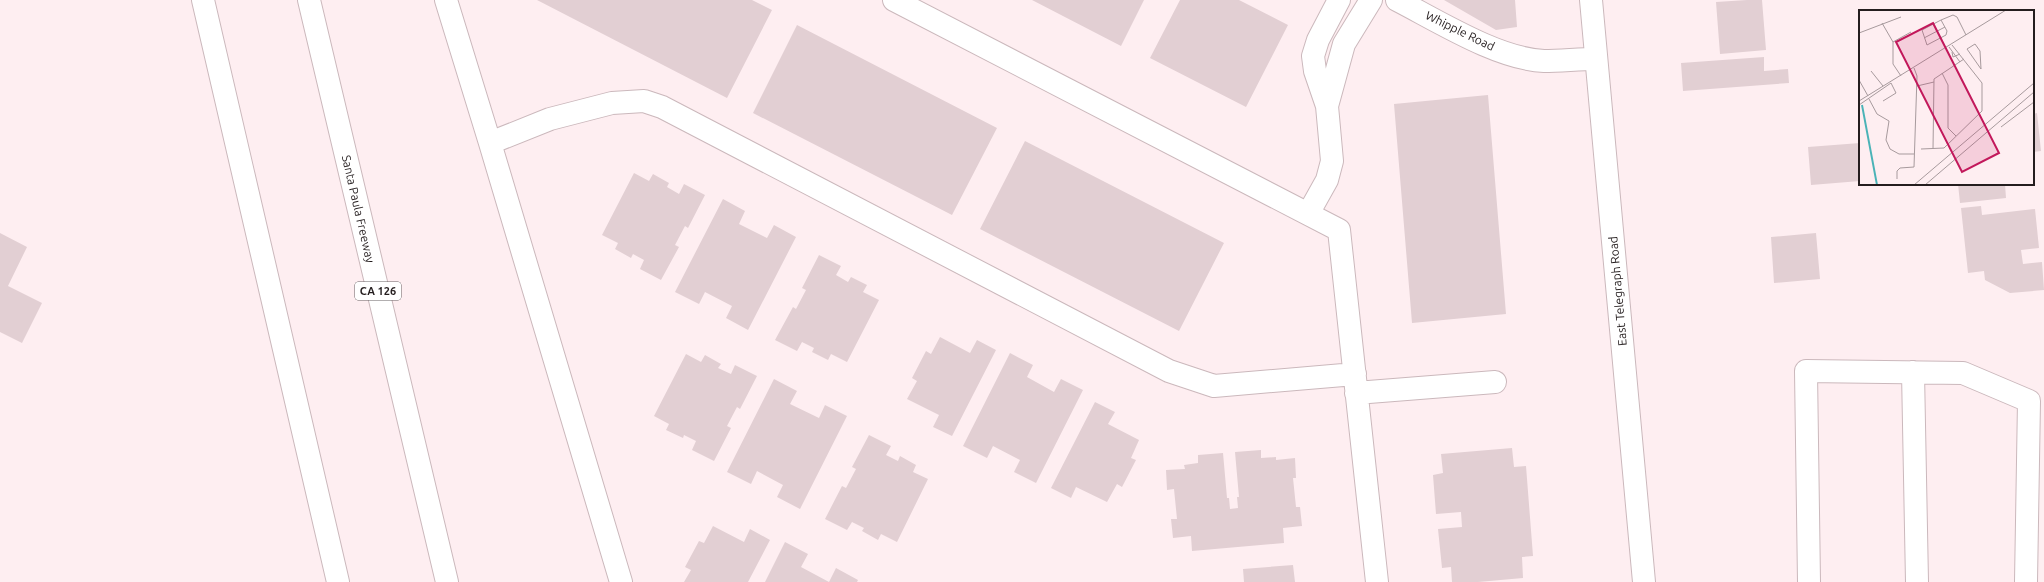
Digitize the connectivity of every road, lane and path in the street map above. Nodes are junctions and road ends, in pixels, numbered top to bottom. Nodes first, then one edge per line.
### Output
1 (203, 0) edge
2 (309, 0) edge
3 (446, 0) edge
4 (894, 0) edge
5 (1340, 0) edge
6 (1371, 0) edge
7 (1397, 0) edge
8 (1591, 0) edge
9 (1596, 59) junction
10 (1327, 106) junction
11 (490, 143) junction
12 (1308, 214) junction
13 (1913, 372) junction
14 (1495, 382) dead end
15 (1356, 384) junction
16 (338, 582) edge
17 (446, 582) edge
18 (621, 582) edge
19 (1377, 582) edge
20 (1644, 582) edge
21 (1809, 582) edge
22 (1917, 582) edge
23 (2026, 582) edge

1 - 16 main road
2 - 17 main road, Santa Paula Freeway / CA 126
3 - 11 main road
4 - 12 main road
5 - 10 main road
6 - 10 main road
7 - 9 main road, Whipple Road
8 - 9 main road, East Telegraph Road
9 - 20 main road, East Telegraph Road
10 - 12 main road
11 - 15 main road
11 - 18 main road
12 - 15 main road
13 - 21 main road
13 - 22 main road
13 - 23 main road
14 - 15 main road
15 - 19 main road

